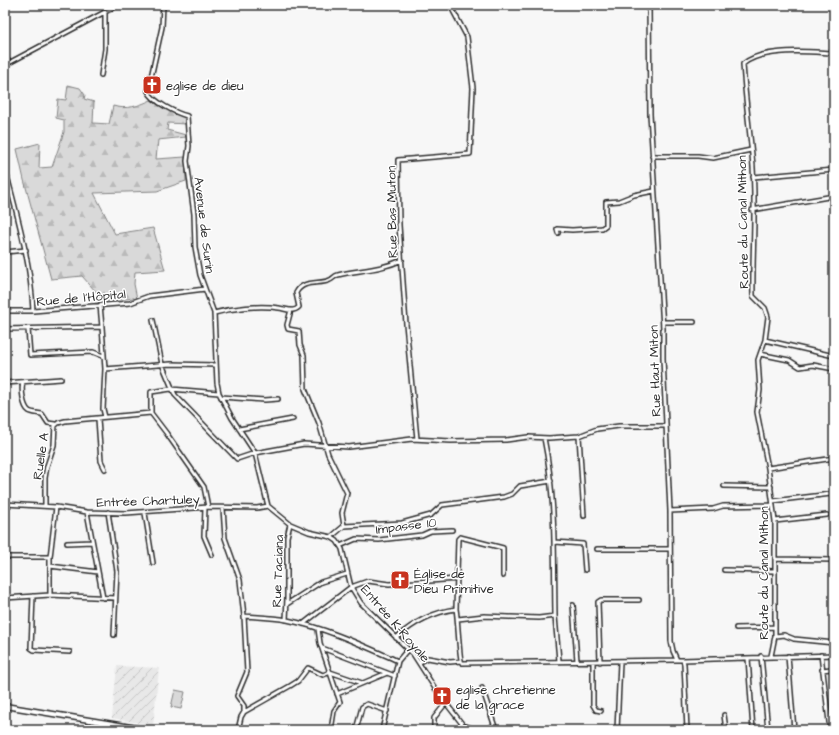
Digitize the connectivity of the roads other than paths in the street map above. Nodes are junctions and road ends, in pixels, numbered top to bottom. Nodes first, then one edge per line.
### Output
1 (118, 5) edge
2 (163, 5) edge
3 (450, 5) edge
4 (649, 5) edge
5 (105, 11) junction
6 (834, 53) edge
7 (5, 65) edge
8 (101, 75) dead end
9 (751, 150) junction
10 (652, 156) junction
11 (5, 168) edge
12 (834, 170) edge
13 (753, 177) junction
14 (654, 192) junction
15 (834, 196) edge
16 (753, 210) junction
17 (558, 233) dead end
18 (26, 250) junction
19 (5, 252) edge
20 (402, 260) junction
21 (205, 289) junction
22 (100, 305) junction
23 (291, 310) junction
24 (5, 311) edge
25 (33, 311) junction
26 (214, 313) junction
27 (153, 320) dead end
28 (663, 322) junction
29 (694, 322) dead end
30 (102, 327) junction
31 (5, 329) edge
32 (28, 329) junction
33 (766, 340) junction
34 (760, 354) junction
35 (103, 356) junction
36 (834, 356) edge
37 (162, 364) junction
38 (215, 365) junction
39 (105, 370) junction
40 (834, 370) edge
41 (61, 379) dead end
42 (5, 382) edge
43 (22, 382) junction
44 (171, 389) junction
45 (220, 395) junction
46 (278, 399) dead end
47 (151, 413) junction
48 (105, 418) junction
49 (98, 419) junction
50 (293, 419) dead end
51 (665, 426) junction
52 (55, 427) junction
53 (239, 429) junction
54 (579, 436) junction
55 (544, 438) junction
56 (417, 439) junction
57 (326, 444) junction
58 (255, 453) junction
59 (834, 458) edge
60 (768, 468) junction
61 (105, 469) dead end
62 (551, 481) junction
63 (724, 486) dead end
64 (770, 488) junction
65 (831, 494) dead end
66 (773, 503) junction
67 (5, 504) edge
68 (45, 506) junction
69 (268, 506) junction
70 (56, 507) junction
71 (206, 508) junction
72 (223, 508) junction
73 (670, 511) junction
74 (86, 512) junction
75 (108, 512) junction
76 (145, 512) junction
77 (827, 515) dead end
78 (584, 516) dead end
79 (775, 521) junction
80 (290, 524) junction
81 (344, 526) junction
82 (452, 530) dead end
83 (331, 537) junction
84 (92, 542) junction
85 (555, 542) junction
86 (67, 543) dead end
87 (340, 546) junction
88 (597, 549) dead end
89 (670, 549) junction
90 (212, 555) dead end
91 (8, 557) dead end
92 (50, 557) junction
93 (775, 558) junction
94 (834, 560) edge
95 (153, 563) dead end
96 (50, 566) junction
97 (585, 570) dead end
98 (724, 570) dead end
99 (775, 571) junction
100 (98, 572) junction
101 (347, 574) junction
102 (503, 576) dead end
103 (457, 579) junction
104 (351, 587) junction
105 (50, 595) junction
106 (33, 596) junction
107 (5, 598) edge
108 (103, 598) junction
109 (116, 598) junction
110 (639, 600) dead end
111 (287, 604) junction
112 (573, 605) dead end
113 (456, 609) junction
114 (244, 616) junction
115 (556, 616) junction
116 (458, 619) junction
117 (286, 620) junction
118 (303, 624) junction
119 (775, 627) junction
120 (736, 628) dead end
121 (318, 629) junction
122 (114, 635) dead end
123 (775, 636) junction
124 (396, 638) junction
125 (834, 643) edge
126 (322, 648) junction
127 (408, 649) junction
128 (70, 652) dead end
129 (821, 655) junction
130 (834, 655) edge
131 (762, 656) junction
132 (771, 656) junction
133 (788, 656) junction
134 (748, 658) junction
135 (677, 660) junction
136 (683, 660) junction
137 (398, 661) junction
138 (461, 661) junction
139 (559, 661) junction
140 (577, 661) junction
141 (420, 662) junction
142 (594, 662) junction
143 (600, 662) junction
144 (620, 662) junction
145 (831, 669) dead end
146 (822, 670) junction
147 (330, 672) junction
148 (387, 673) junction
149 (394, 676) junction
150 (362, 683) junction
151 (482, 688) dead end
152 (337, 694) junction
153 (446, 703) junction
154 (5, 706) edge
155 (387, 711) junction
156 (601, 711) dead end
157 (244, 712) junction
158 (724, 715) dead end
159 (116, 725) junction
160 (494, 725) junction
161 (116, 730) edge
162 (149, 730) edge
163 (238, 730) edge
164 (331, 730) edge
165 (356, 730) edge
166 (382, 730) edge
167 (434, 730) edge
168 (477, 730) edge
169 (486, 730) edge
170 (496, 730) edge
171 (617, 730) edge
172 (687, 730) edge
173 (726, 730) edge
174 (753, 730) edge
175 (768, 730) edge
176 (794, 730) edge
177 (830, 730) edge

1 - 5 street
2 - 21 street, Avenue de Surin
3 - 20 street, Rue Bas Muton
4 - 10 street, Rue Haut Miton
5 - 7 street
5 - 8 street
6 - 9 street, Route du Canal Mithon
9 - 10 street
9 - 13 street, Route du Canal Mithon
10 - 14 street, Rue Haut Miton
11 - 18 street
12 - 13 street
13 - 16 street, Route du Canal Mithon
14 - 17 street
14 - 28 street, Rue Haut Miton
15 - 16 street
16 - 33 street, Route du Canal Mithon
18 - 19 street
18 - 25 street
20 - 23 street
20 - 56 street, Rue Bas Muton
21 - 22 street, Rue de l'Hôpital
21 - 26 street, Avenue de Surin
22 - 25 street, Rue de l'Hôpital
22 - 30 street
23 - 26 street
23 - 57 street
24 - 25 street, Rue de l'Hôpital
26 - 38 street, Avenue de Surin
27 - 37 street
28 - 29 street
28 - 51 street, Rue Haut Miton
30 - 32 street
30 - 35 street
31 - 32 street
32 - 35 street
33 - 34 street, Route du Canal Mithon
33 - 36 street
34 - 40 street
34 - 60 street, Route du Canal Mithon
35 - 39 street
37 - 38 street
37 - 39 street
37 - 44 street
38 - 45 street, Avenue de Surin
39 - 48 street
41 - 43 street
42 - 43 street
43 - 52 street, Ruelle A
44 - 45 street
44 - 47 street
44 - 58 street
45 - 46 street
45 - 53 street, Avenue de Surin
47 - 48 street
47 - 71 street
48 - 49 street
49 - 52 street
49 - 61 street
50 - 53 street
51 - 54 street
51 - 73 street, Rue Haut Miton
52 - 68 street, Ruelle A
53 - 58 street, Avenue de Surin
54 - 55 street
54 - 78 street
55 - 56 street
55 - 62 street
56 - 57 street
57 - 58 street
57 - 81 street
58 - 69 street, Avenue de Surin
59 - 60 street
60 - 64 street, Route du Canal Mithon
62 - 81 street
62 - 85 street
63 - 64 street
64 - 66 street, Route du Canal Mithon
65 - 66 street
66 - 73 street
66 - 79 street, Route du Canal Mithon
67 - 68 street, Entrée Chartuley
68 - 70 street, Entrée Chartuley
69 - 72 street, Entrée Chartuley
69 - 80 street
70 - 74 street, Entrée Chartuley
70 - 92 street
71 - 72 street, Entrée Chartuley
71 - 76 street, Entrée Chartuley
71 - 90 street
72 - 114 street
73 - 89 street, Rue Haut Miton
74 - 75 street, Entrée Chartuley
74 - 84 street
75 - 76 street, Entrée Chartuley
75 - 109 street
76 - 95 street
77 - 79 street
79 - 93 street, Route du Canal Mithon
80 - 83 street
80 - 111 street, Rue Taciana
81 - 83 street
82 - 87 street, Impasse 10
83 - 87 street, Entrée K-Royale
84 - 86 street
84 - 100 street
85 - 97 street
85 - 115 street
87 - 101 street, Entrée K-Royale
88 - 89 street
89 - 135 street, Rue Haut Miton
91 - 92 street
92 - 96 street
93 - 94 street
93 - 99 street, Route du Canal Mithon
96 - 100 street
96 - 105 street
98 - 99 street
99 - 119 street, Route du Canal Mithon
100 - 108 street
101 - 104 street, Entrée K-Royale
101 - 111 street
102 - 103 street
103 - 104 street
103 - 113 street
104 - 118 street
104 - 124 street, Entrée K-Royale
105 - 106 street
105 - 108 street
106 - 107 street
106 - 128 street
108 - 109 street
109 - 122 street
110 - 143 street
111 - 117 street, Rue Taciana
112 - 140 street
113 - 116 street
113 - 124 street
114 - 117 street
114 - 157 street
115 - 116 street
115 - 139 street
116 - 138 street
117 - 118 street
118 - 121 street
119 - 120 street
119 - 123 street, Route du Canal Mithon
121 - 126 street
121 - 137 street
123 - 125 street
123 - 132 street, Route du Canal Mithon
124 - 127 street, Entrée K-Royale
126 - 147 street
126 - 148 street
127 - 137 street
127 - 141 street, Entrée K-Royale
129 - 130 street
129 - 133 street
129 - 146 street
131 - 132 street
131 - 134 street
131 - 175 street
132 - 133 street
133 - 176 street
134 - 136 street
134 - 174 street
135 - 136 street
135 - 144 street
136 - 172 street
137 - 149 street
138 - 139 street
138 - 141 street
139 - 140 street
140 - 142 street
141 - 153 street, Entrée K-Royale
142 - 143 street
142 - 156 street
143 - 144 street
144 - 171 street
145 - 146 street
146 - 177 street
147 - 150 street
147 - 152 street
147 - 157 street
148 - 149 street
148 - 150 street
149 - 155 street
150 - 152 street
151 - 160 street
152 - 164 street
153 - 167 street
153 - 168 street, Entrée K-Royale
154 - 159 main road
155 - 165 street
155 - 166 street
157 - 163 street
158 - 173 street
159 - 161 street
159 - 162 main road
160 - 169 street
160 - 170 street

